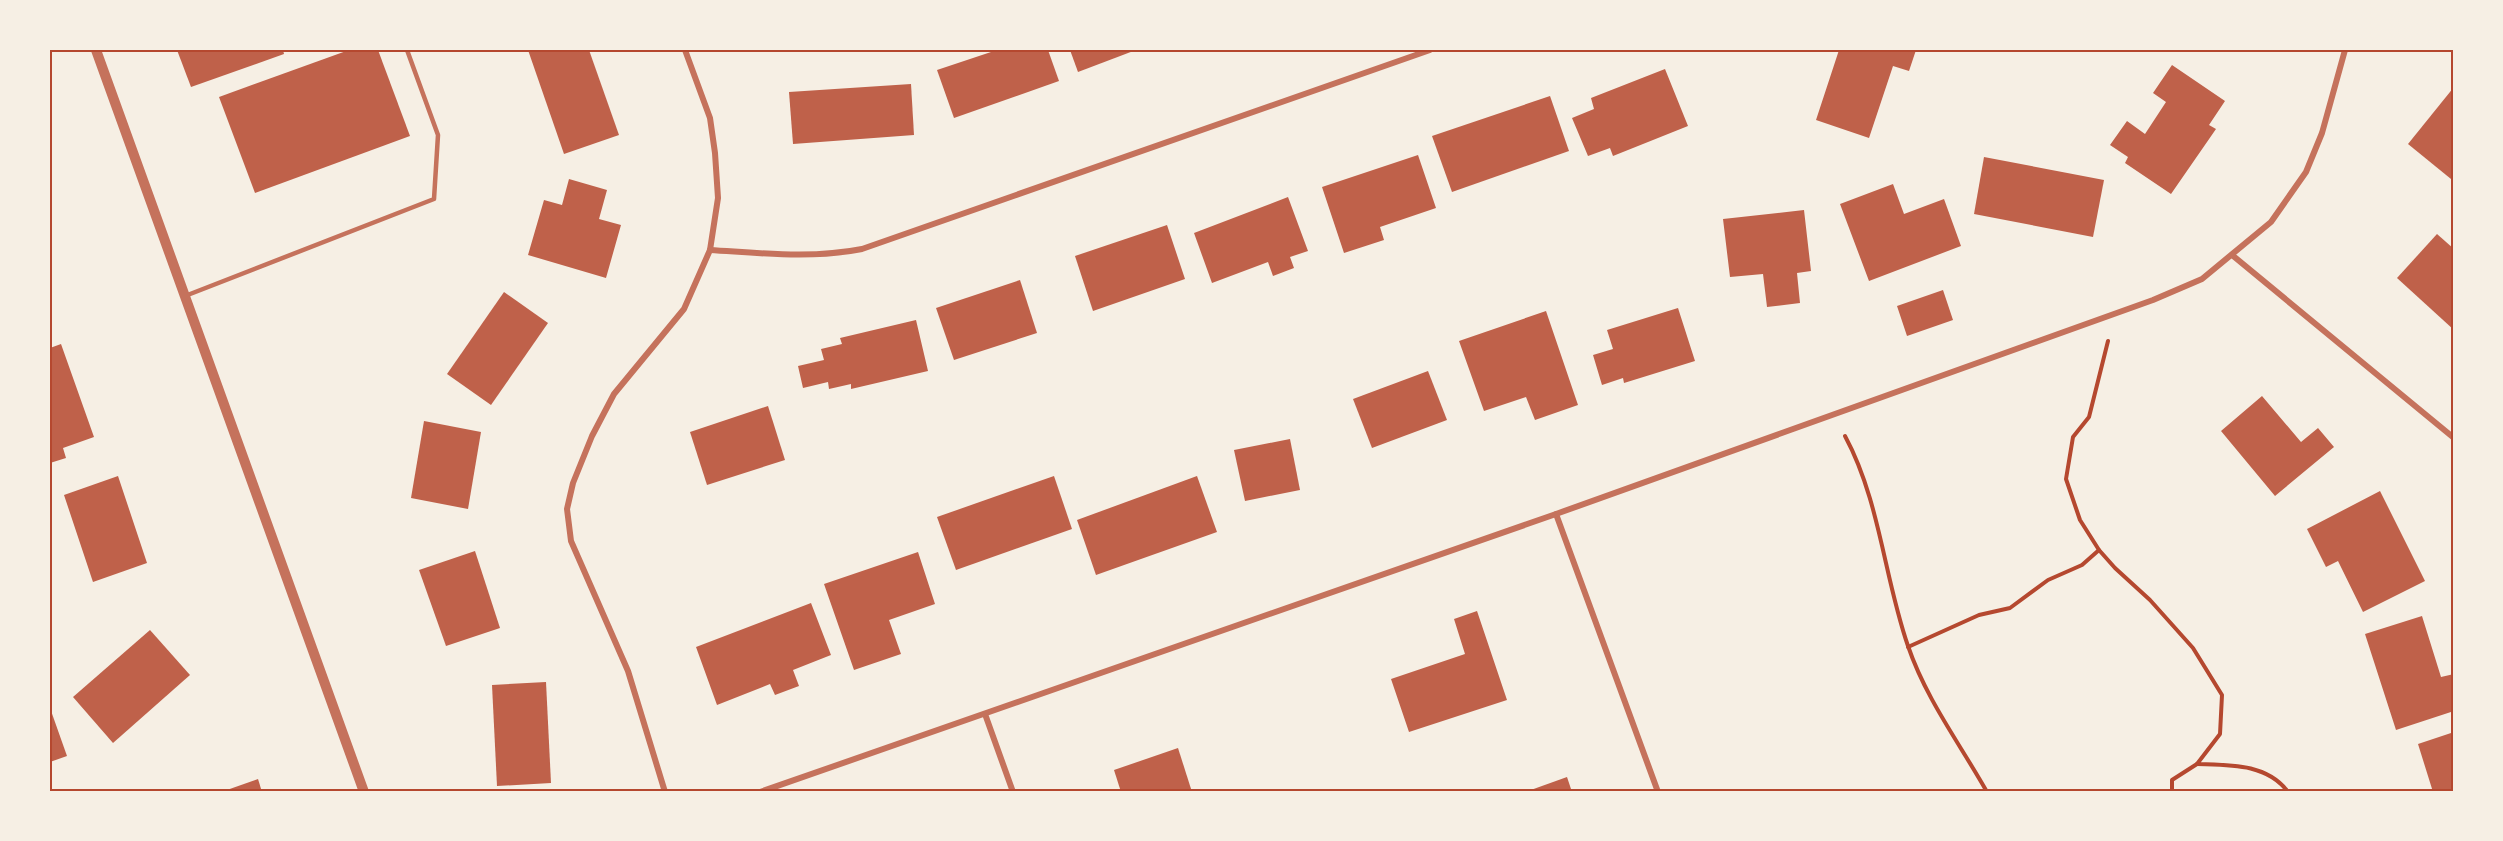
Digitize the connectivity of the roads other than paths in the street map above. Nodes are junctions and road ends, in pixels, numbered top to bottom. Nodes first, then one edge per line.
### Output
1 (96, 50) edge
2 (407, 50) edge
3 (685, 50) edge
4 (1430, 50) edge
5 (2345, 50) edge
6 (710, 250) junction
7 (2232, 255) junction
8 (185, 296) junction
9 (2454, 438) edge
10 (1556, 514) junction
11 (985, 714) junction
12 (364, 792) edge
13 (665, 792) edge
14 (760, 792) edge
15 (1013, 792) edge
16 (1658, 792) edge

1 - 8 street
2 - 8 lane
3 - 6 street
4 - 6 street
5 - 7 street
6 - 13 street
7 - 9 street
7 - 10 street
8 - 12 street
10 - 11 street
10 - 16 street
11 - 14 street
11 - 15 street

